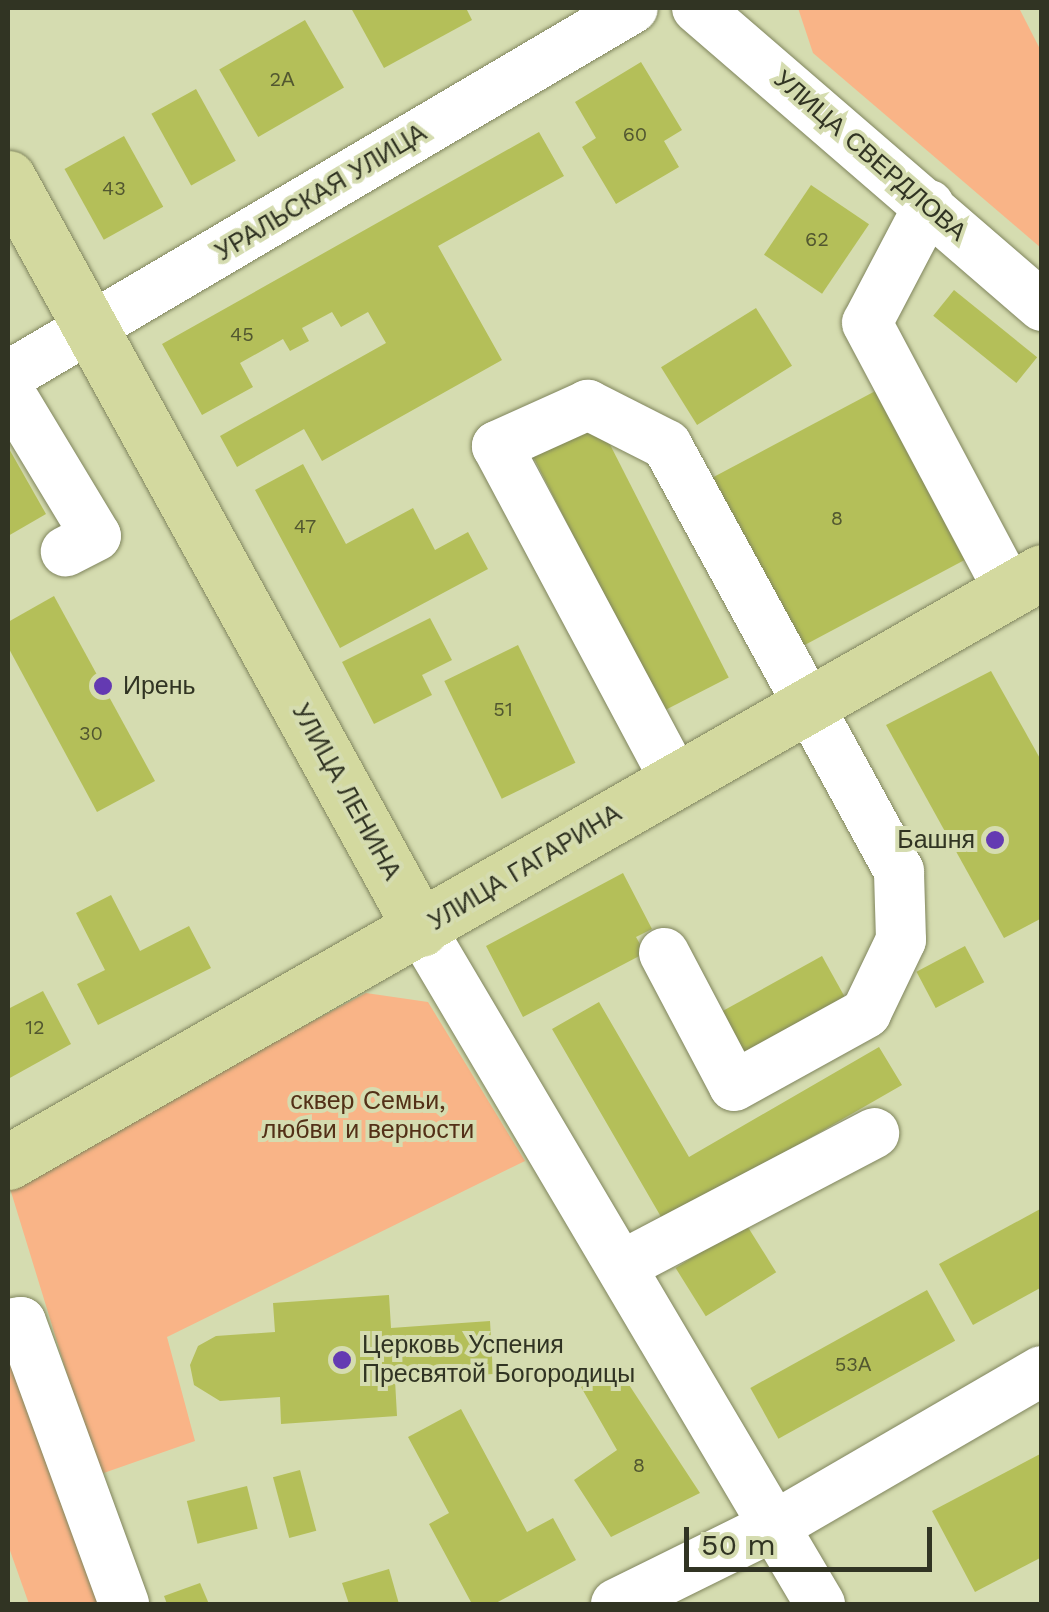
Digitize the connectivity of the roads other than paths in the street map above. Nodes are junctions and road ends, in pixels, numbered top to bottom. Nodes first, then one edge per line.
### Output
1 (633, 8) edge
2 (697, 8) edge
3 (8, 178) edge
4 (929, 205) junction
5 (1042, 306) edge
6 (94, 328) junction
7 (8, 376) edge
8 (8, 390) edge
9 (66, 551) dead end
10 (1032, 581) edge
11 (808, 701) junction
12 (675, 780) junction
13 (421, 929) junction
14 (664, 952) dead end
15 (874, 1132) dead end
16 (8, 1162) edge
17 (621, 1266) junction
18 (8, 1324) edge
19 (1042, 1371) edge
20 (776, 1526) junction
21 (124, 1604) edge
22 (616, 1604) edge
23 (820, 1604) edge

1 - 6 street, УРАЛЬСКАЯ УЛИЦА
2 - 4 street, УЛИЦА СВЕРДЛОВА
3 - 6 main road, УЛИЦА ЛЕНИНА
4 - 5 street, УЛИЦА СВЕРДЛОВА
4 - 10 street
6 - 7 street, УРАЛЬСКАЯ УЛИЦА
6 - 13 main road, УЛИЦА ЛЕНИНА
8 - 9 street
10 - 11 main road, УЛИЦА ГАГАРИНА
11 - 12 main road, УЛИЦА ГАГАРИНА
11 - 12 street
11 - 14 street
12 - 13 main road, УЛИЦА ГАГАРИНА
13 - 16 main road, УЛИЦА ГАГАРИНА
13 - 17 street, УЛИЦА ЛЕНИНА
15 - 17 street
17 - 20 street, УЛИЦА ЛЕНИНА
18 - 21 street
19 - 20 street
20 - 22 street
20 - 23 street, УЛИЦА ЛЕНИНА

